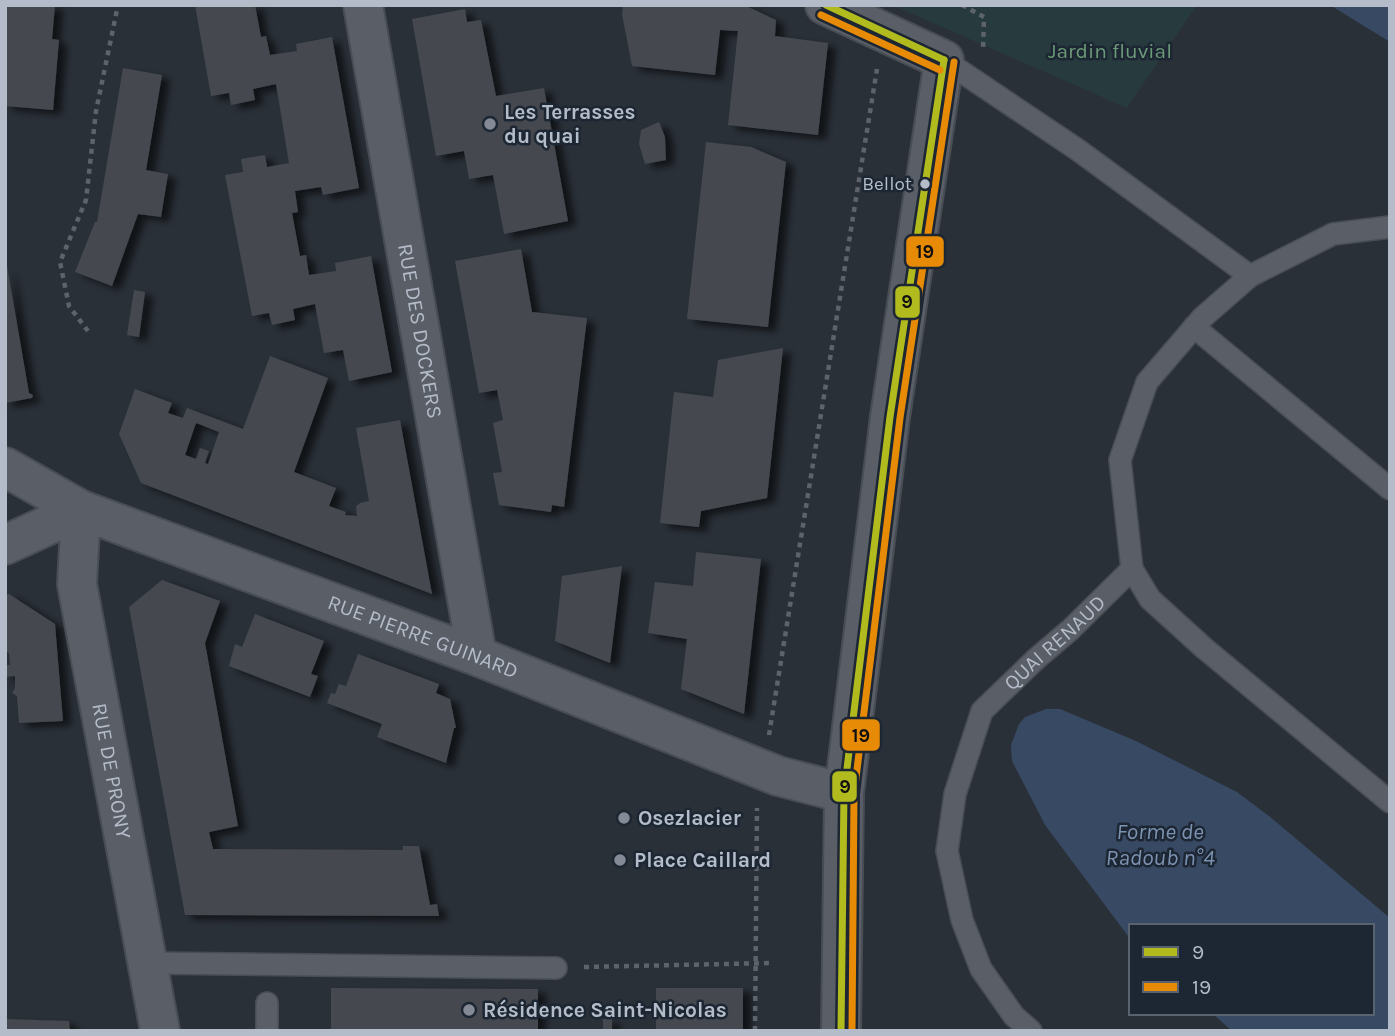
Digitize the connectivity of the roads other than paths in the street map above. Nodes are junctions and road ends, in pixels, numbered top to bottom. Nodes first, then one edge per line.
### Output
1 (363, 5) edge
2 (825, 5) edge
3 (944, 60) junction
4 (1390, 227) edge
5 (1250, 276) junction
6 (1194, 327) junction
7 (5, 467) edge
8 (1390, 489) edge
9 (81, 510) junction
10 (5, 545) edge
11 (1132, 569) junction
12 (477, 656) junction
13 (844, 793) junction
14 (1390, 802) edge
15 (149, 964) junction
16 (556, 968) road end
17 (267, 1003) dead end
18 (160, 1031) edge
19 (267, 1031) edge
20 (841, 1031) edge
21 (1031, 1031) edge

1 - 12 street, RUE DES DOCKERS
2 - 3 street
3 - 5 lane
3 - 13 street
4 - 5 lane
5 - 6 lane
6 - 8 lane
6 - 11 lane
7 - 9 street, RUE PIERRE GUINARD
9 - 10 street
9 - 12 street, RUE PIERRE GUINARD
9 - 15 street, RUE DE PRONY
11 - 14 lane
11 - 21 lane, QUAI RENAUD
12 - 13 street, RUE PIERRE GUINARD
13 - 20 street
15 - 16 lane
15 - 18 street, RUE DE PRONY
17 - 19 lane

